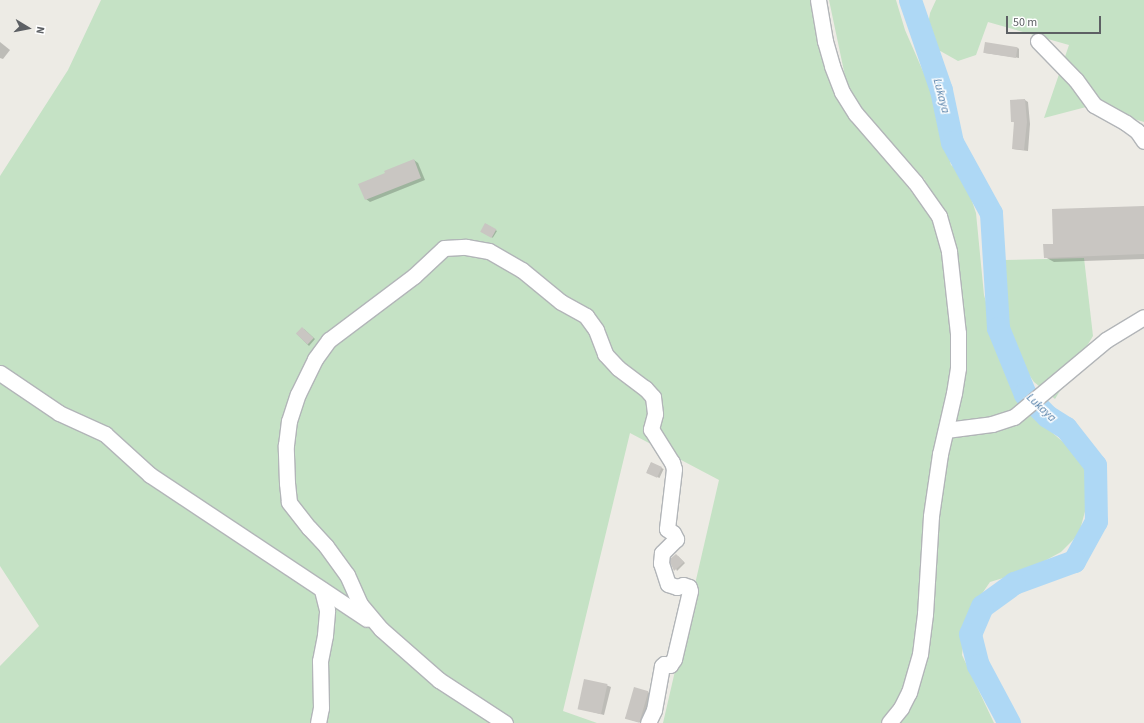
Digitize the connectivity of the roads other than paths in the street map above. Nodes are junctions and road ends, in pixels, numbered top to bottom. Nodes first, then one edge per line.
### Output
1 (818, 0) edge
2 (1038, 41) dead end
3 (1144, 141) edge
4 (1144, 317) edge
5 (0, 373) edge
6 (946, 430) junction
7 (322, 590) junction
8 (381, 629) junction
9 (318, 723) edge
10 (505, 723) edge
11 (648, 723) edge
12 (889, 723) edge

1 - 6 street
2 - 3 street
4 - 6 street
5 - 7 street
6 - 12 street
7 - 8 street
7 - 9 street
8 - 10 street
8 - 11 street

